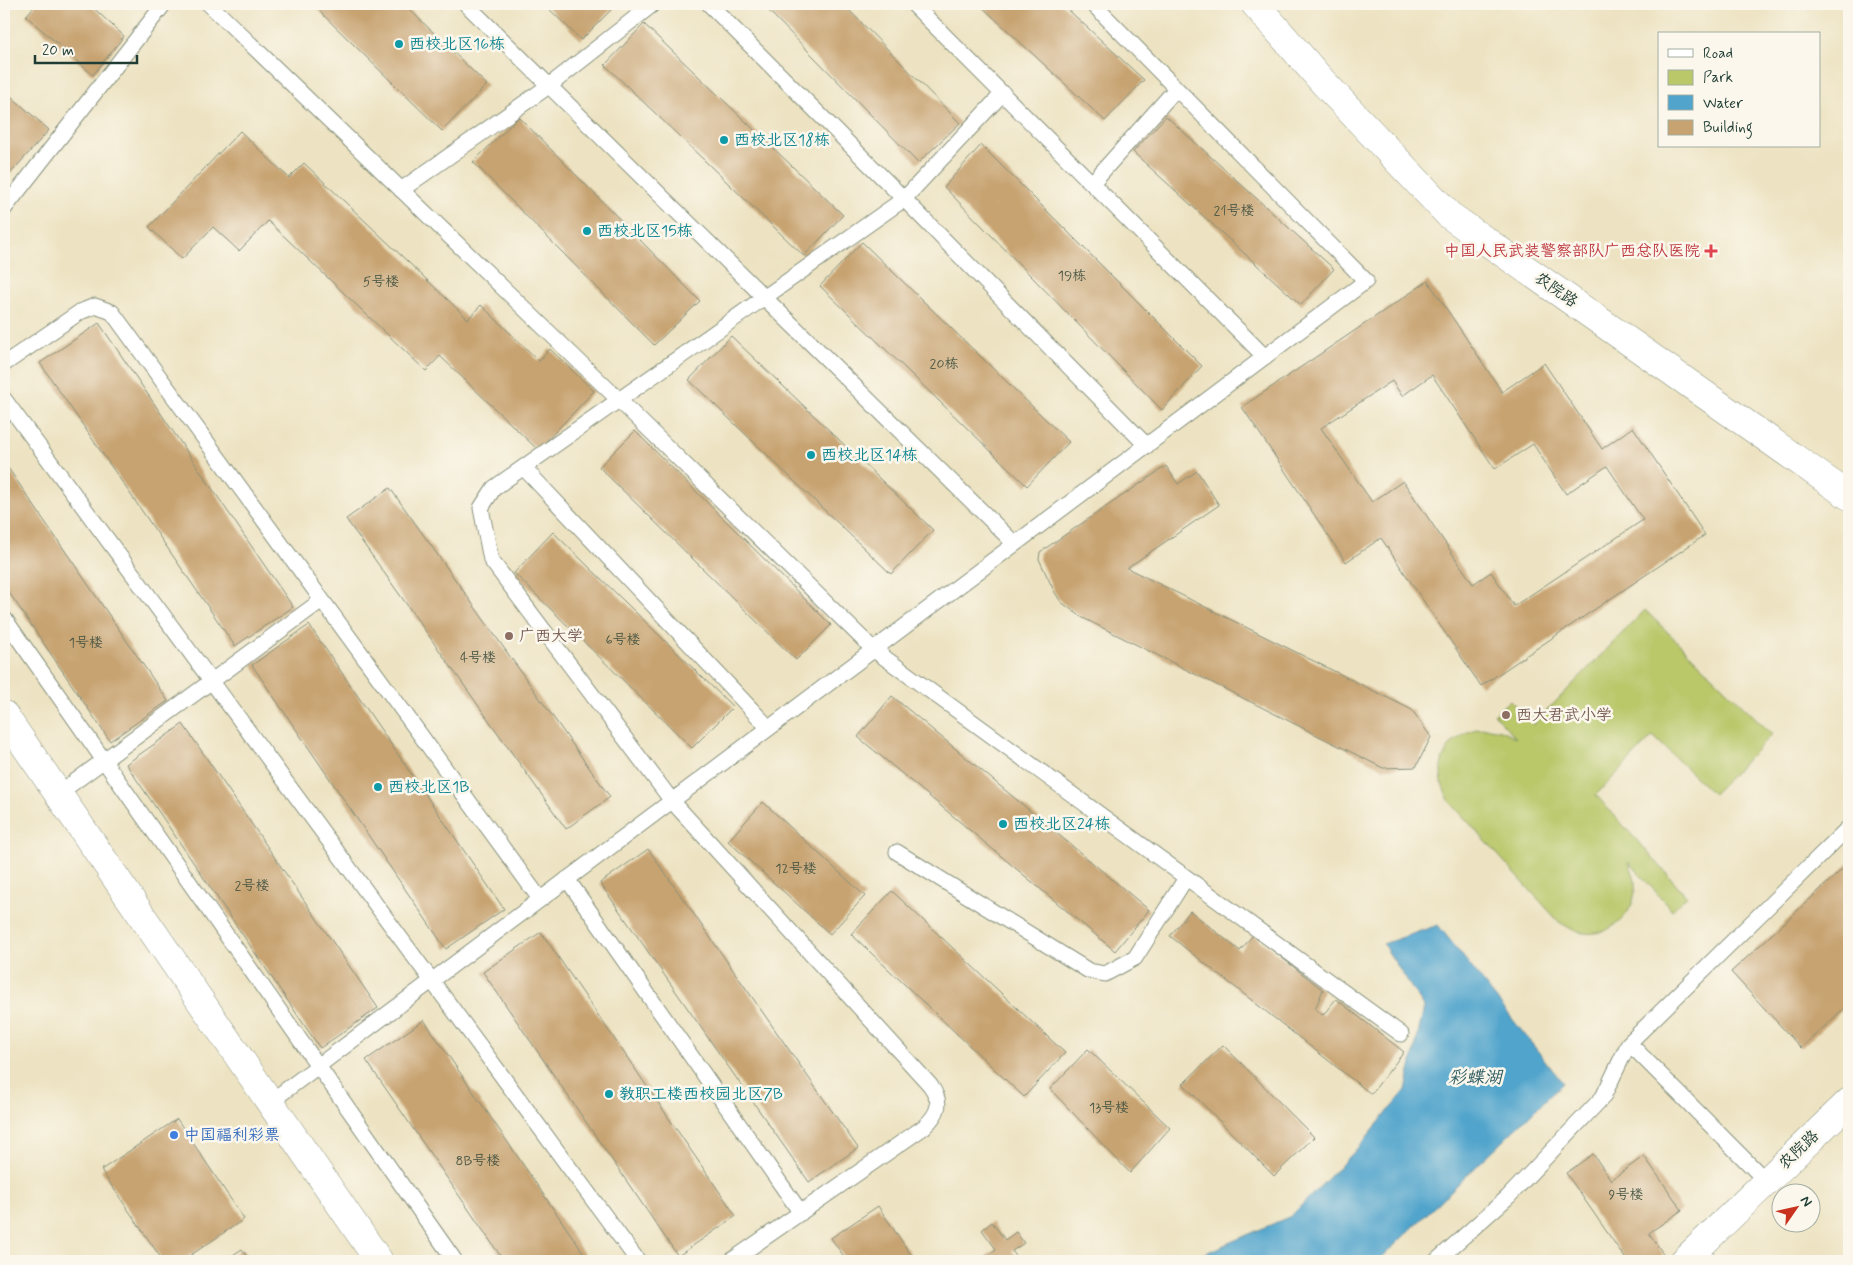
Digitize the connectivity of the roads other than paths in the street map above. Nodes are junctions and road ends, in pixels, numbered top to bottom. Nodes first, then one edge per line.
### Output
1 (164, 4) edge
2 (209, 4) edge
3 (466, 4) edge
4 (653, 4) edge
5 (709, 4) edge
6 (913, 4) edge
7 (1093, 4) edge
8 (1256, 4) edge
9 (550, 85) junction
10 (1176, 89) junction
11 (1003, 94) junction
12 (1092, 183) junction
13 (401, 190) junction
14 (904, 199) junction
15 (4, 209) edge
16 (763, 297) junction
17 (1265, 357) junction
18 (4, 364) edge
19 (4, 399) edge
20 (620, 401) junction
21 (1146, 446) junction
22 (524, 468) junction
23 (1849, 496) edge
24 (1015, 544) junction
25 (322, 600) junction
26 (4, 618) edge
27 (874, 650) junction
28 (211, 681) junction
29 (769, 728) junction
30 (7, 731) edge
31 (103, 760) junction
32 (58, 794) junction
33 (672, 801) junction
34 (1847, 829) dead end
35 (897, 852) dead end
36 (1186, 878) junction
37 (567, 879) junction
38 (540, 900) junction
39 (432, 981) junction
40 (1401, 1034) dead end
41 (1629, 1043) junction
42 (317, 1066) junction
43 (270, 1102) junction
44 (1849, 1102) edge
45 (1766, 1182) junction
46 (801, 1213) junction
47 (379, 1261) edge
48 (455, 1261) edge
49 (638, 1261) edge
50 (731, 1261) edge
51 (1436, 1261) edge
52 (1684, 1261) edge

1 - 15 lane
2 - 13 lane
3 - 9 lane
4 - 9 lane
5 - 14 lane
6 - 11 lane
7 - 10 lane
8 - 23 street, 农院路
9 - 13 lane
9 - 16 lane
10 - 12 lane
10 - 17 lane
11 - 12 lane
11 - 14 lane
12 - 17 lane
13 - 20 lane
14 - 16 lane
14 - 21 lane
16 - 20 lane
16 - 24 lane
17 - 21 lane
18 - 25 lane
19 - 28 lane
20 - 22 lane
20 - 27 lane
21 - 24 lane
22 - 29 lane
22 - 33 lane
24 - 27 lane
25 - 28 lane
25 - 38 lane
26 - 31 lane
27 - 29 lane
27 - 36 lane
28 - 31 lane
28 - 39 lane
29 - 33 lane
30 - 32 street
31 - 32 lane
31 - 42 lane
32 - 43 street
33 - 37 lane
33 - 46 lane
34 - 41 lane
35 - 36 lane
36 - 40 lane
37 - 38 lane
37 - 46 lane
38 - 39 lane
39 - 42 lane
39 - 49 lane
41 - 45 lane
41 - 51 lane
42 - 43 lane
42 - 48 lane
43 - 47 street
44 - 45 street, 农院路
45 - 52 street, 农院路
46 - 50 lane

